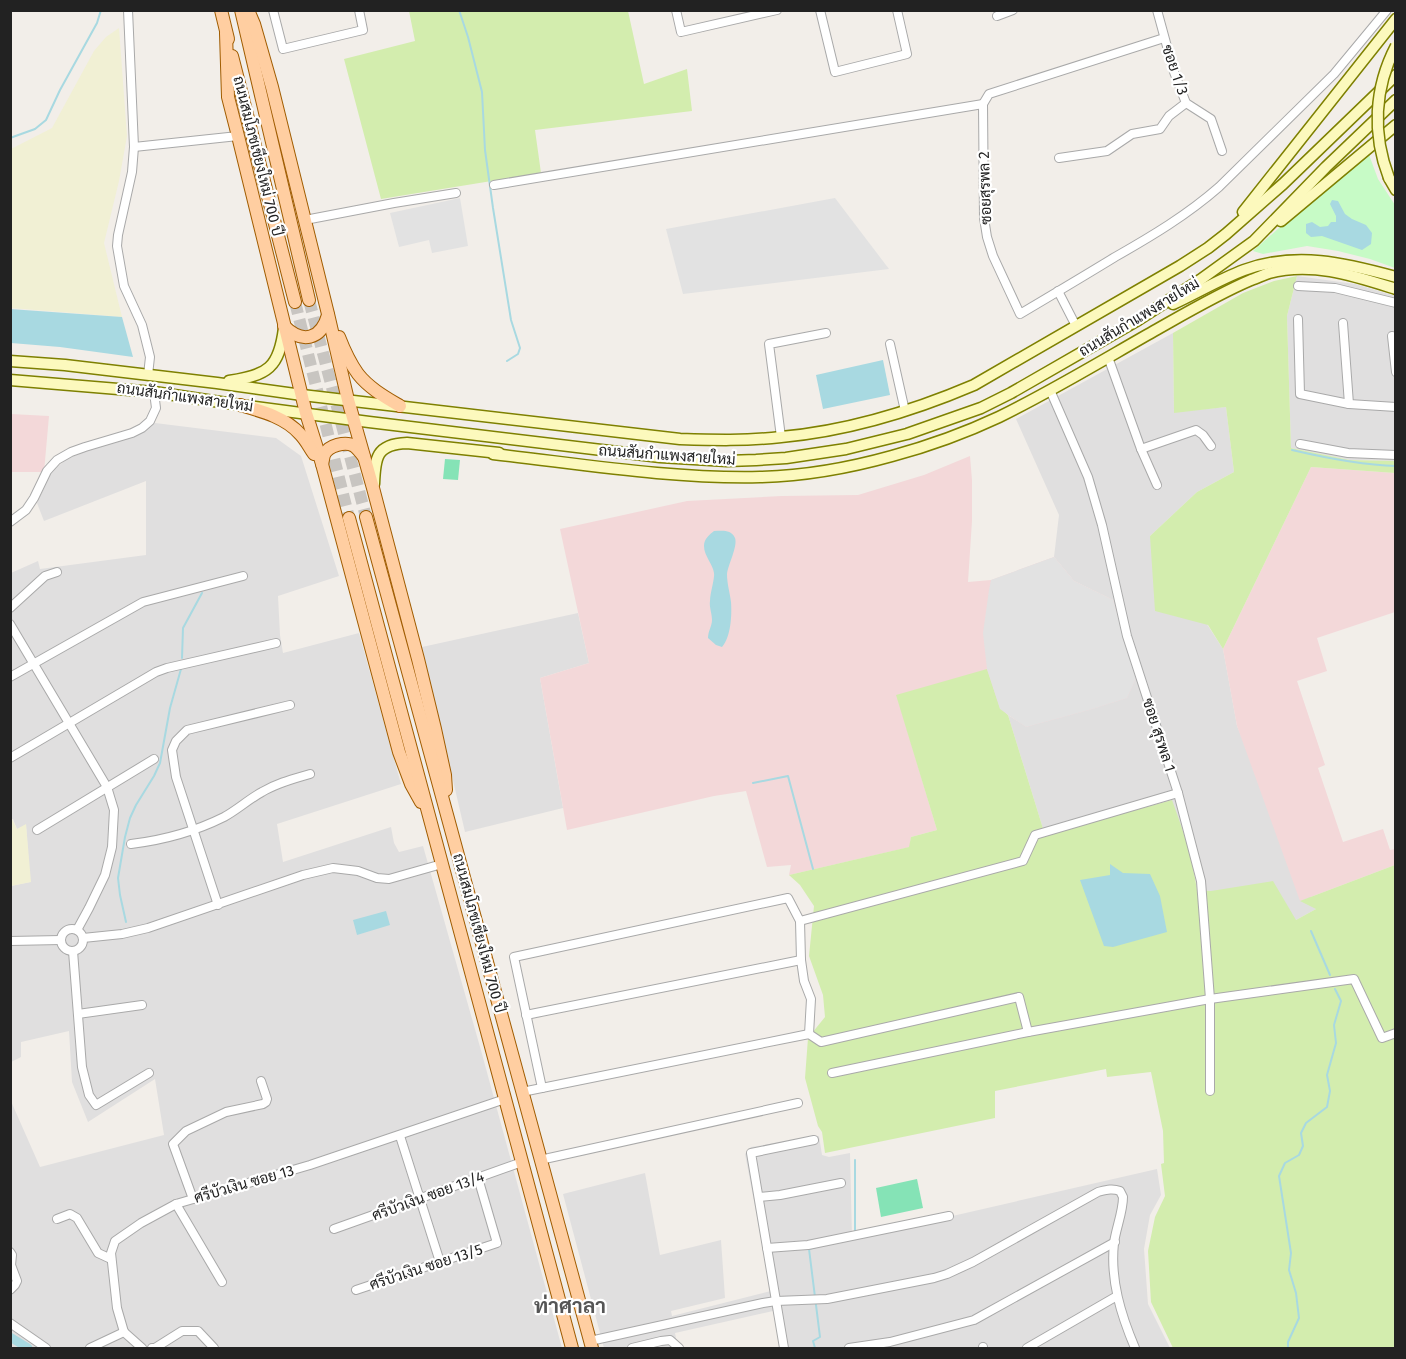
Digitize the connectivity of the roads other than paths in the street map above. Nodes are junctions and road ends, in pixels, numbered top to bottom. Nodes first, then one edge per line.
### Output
1 (128, 10) edge
2 (221, 10) edge
3 (241, 10) edge
4 (248, 10) edge
5 (273, 10) edge
6 (359, 10) edge
7 (676, 10) edge
8 (777, 10) edge
9 (820, 10) edge
10 (897, 10) edge
11 (1013, 10) edge
12 (1157, 10) edge
13 (1387, 10) edge
14 (997, 16) dead end
15 (1395, 19) edge
16 (226, 33) junction
17 (1164, 38) junction
18 (1395, 46) edge
19 (1395, 75) edge
20 (1395, 100) edge
21 (1186, 103) junction
22 (983, 104) junction
23 (1395, 125) edge
24 (238, 136) junction
25 (134, 147) junction
26 (1222, 151) dead end
27 (1059, 158) dead end
28 (494, 185) dead end
29 (1395, 190) edge
30 (456, 193) dead end
31 (305, 220) junction
32 (1226, 234) junction
33 (1254, 241) junction
34 (1337, 273) junction
35 (1395, 277) edge
36 (1298, 286) dead end
37 (1335, 288) junction
38 (1395, 289) edge
39 (1058, 291) junction
40 (309, 300) tunnel mouth
41 (295, 302) tunnel mouth
42 (1395, 303) edge
43 (328, 314) junction
44 (1298, 319) dead end
45 (1138, 320) junction
46 (1342, 323) dead end
47 (284, 326) junction
48 (1076, 326) junction
49 (826, 333) dead end
50 (1392, 336) dead end
51 (890, 344) dead end
52 (1108, 357) junction
53 (10, 361) edge
54 (1395, 372) edge
55 (148, 375) junction
56 (10, 380) edge
57 (217, 383) junction
58 (154, 392) junction
59 (1045, 392) junction
60 (1011, 393) junction
61 (302, 395) junction
62 (348, 400) junction
63 (1349, 404) junction
64 (240, 405) junction
65 (400, 406) junction
66 (1395, 407) edge
67 (905, 411) junction
68 (306, 413) junction
69 (354, 420) junction
70 (940, 423) junction
71 (781, 437) junction
72 (1300, 444) dead end
73 (1211, 446) dead end
74 (577, 448) junction
75 (1141, 449) junction
76 (493, 454) junction
77 (1395, 455) edge
78 (894, 456) junction
79 (365, 459) junction
80 (698, 460) junction
81 (322, 464) junction
82 (740, 477) junction
83 (1157, 485) dead end
84 (373, 488) junction
85 (366, 517) tunnel mouth
86 (349, 518) tunnel mouth
87 (10, 522) edge
88 (57, 572) dead end
89 (243, 576) dead end
90 (10, 608) edge
91 (10, 624) edge
92 (276, 643) dead end
93 (34, 664) junction
94 (10, 677) edge
95 (290, 705) dead end
96 (69, 723) junction
97 (10, 758) edge
98 (154, 759) dead end
99 (310, 774) dead end
100 (107, 787) junction
101 (1178, 794) junction
102 (447, 815) junction
103 (430, 818) junction
104 (37, 830) dead end
105 (194, 831) junction
106 (131, 844) dead end
107 (442, 864) junction
108 (218, 904) junction
109 (800, 921) junction
110 (77, 930) junction
111 (83, 938) junction
112 (61, 940) junction
113 (10, 941) edge
114 (73, 951) junction
115 (801, 960) junction
116 (1210, 999) junction
117 (142, 1005) dead end
118 (78, 1014) junction
119 (526, 1015) junction
120 (1028, 1032) junction
121 (809, 1034) junction
122 (1395, 1034) edge
123 (149, 1073) dead end
124 (832, 1073) dead end
125 (261, 1082) dead end
126 (542, 1088) junction
127 (1210, 1091) dead end
128 (522, 1092) junction
129 (505, 1099) junction
130 (798, 1103) dead end
131 (400, 1136) junction
132 (814, 1140) dead end
133 (540, 1160) junction
134 (522, 1162) junction
135 (478, 1178) junction
136 (841, 1183) dead end
137 (759, 1197) junction
138 (420, 1198) junction
139 (193, 1199) junction
140 (176, 1203) junction
141 (949, 1216) dead end
142 (57, 1220) dead end
143 (334, 1229) dead end
144 (1114, 1242) junction
145 (767, 1248) junction
146 (10, 1252) edge
147 (111, 1259) junction
148 (440, 1262) junction
149 (222, 1282) dead end
150 (10, 1290) edge
151 (356, 1290) dead end
152 (1117, 1296) junction
153 (776, 1301) junction
154 (12, 1325) edge
155 (124, 1332) junction
156 (591, 1345) edge
157 (1134, 1346) edge
158 (46, 1348) edge
159 (90, 1348) edge
160 (142, 1348) edge
161 (152, 1348) edge
162 (214, 1348) edge
163 (572, 1348) edge
164 (632, 1348) edge
165 (679, 1348) edge
166 (784, 1348) edge
167 (849, 1348) edge
168 (1027, 1348) edge
169 (1124, 1348) edge

1 - 25 street
2 - 16 main road, ถนนสมโภชเชียงใหม่ 700 ปี
3 - 40 main road, ถนนสมโภชเชียงใหม่ 700 ปี
4 - 31 main road
5 - 6 street
7 - 8 street
9 - 10 street
11 - 14 street
12 - 17 street, ซอย 1/3
13 - 39 street
15 - 32 main road
16 - 24 main road
16 - 41 main road, ถนนสมโภชเชียงใหม่ 700 ปี
17 - 21 street, ซอย 1/3
17 - 22 street
18 - 29 main road, bridge
19 - 32 main road, ถนนสันกำแพงสายใหม่, bridge
20 - 33 main road, ถนนสันกำแพงสายใหม่
21 - 26 street, ซอย 1/3
21 - 27 street
22 - 28 street
22 - 39 street, ซอยสุรพล 2
23 - 33 main road
24 - 25 street
24 - 47 main road
25 - 55 street
30 - 31 street
31 - 43 main road
32 - 48 main road, ถนนสันกำแพงสายใหม่
33 - 45 main road, ถนนสันกำแพงสายใหม่
34 - 37 street
34 - 38 main road
34 - 52 main road
35 - 45 main road
36 - 37 street
37 - 42 street
39 - 48 street
43 - 47 main road
43 - 62 main road
43 - 65 main road
44 - 63 street
45 - 60 main road, ถนนสันกำแพงสายใหม่
46 - 63 street
47 - 57 main road
47 - 61 main road
48 - 67 main road, ถนนสันกำแพงสายใหม่
49 - 71 street
50 - 54 street
51 - 67 street
52 - 59 main road
52 - 75 street
53 - 55 main road, ถนนสันกำแพงสายใหม่
55 - 57 main road, ถนนสันกำแพงสายใหม่
56 - 58 main road, ถนนสันกำแพงสายใหม่
57 - 61 main road, ถนนสันกำแพงสายใหม่
58 - 64 main road, ถนนสันกำแพงสายใหม่
58 - 87 street
59 - 60 main road
59 - 78 main road
59 - 101 street, ซอย สุรพล 1
60 - 70 main road, ถนนสันกำแพงสายใหม่
61 - 62 main road, ถนนสันกำแพงสายใหม่
61 - 68 main road
62 - 65 main road, ถนนสันกำแพงสายใหม่
62 - 69 main road
63 - 66 street
64 - 68 main road, ถนนสันกำแพงสายใหม่
64 - 81 main road
65 - 71 main road, ถนนสันกำแพงสายใหม่
67 - 71 main road, ถนนสันกำแพงสายใหม่
68 - 69 main road, ถนนสันกำแพงสายใหม่
68 - 81 main road
69 - 74 main road, ถนนสันกำแพงสายใหม่
69 - 79 main road
70 - 78 main road
70 - 80 main road, ถนนสันกำแพงสายใหม่
72 - 77 street
73 - 75 street
74 - 76 main road
74 - 80 main road, ถนนสันกำแพงสายใหม่
75 - 83 street
76 - 82 main road
76 - 84 main road
78 - 82 main road
79 - 81 main road
79 - 84 main road
80 - 82 main road
81 - 103 main road
84 - 102 main road
85 - 102 main road, ถนนสมโภชเชียงใหม่ 700 ปี
86 - 103 main road, ถนนสมโภชเชียงใหม่ 700 ปี
88 - 90 street
89 - 93 street
91 - 93 street
92 - 96 street
93 - 94 street
93 - 96 street
95 - 105 street
96 - 97 street
96 - 100 street
98 - 100 street
99 - 105 street
100 - 104 street
100 - 110 street
101 - 109 street
101 - 116 street, ซอย สุรพล 1
102 - 128 main road, ถนนสมโภชเชียงใหม่ 700 ปี
103 - 107 main road, ถนนสมโภชเชียงใหม่ 700 ปี
105 - 106 street
105 - 108 street
107 - 108 street
107 - 129 main road, ถนนสมโภชเชียงใหม่ 700 ปี
108 - 111 street
109 - 115 street
109 - 119 street
110 - 111 street
110 - 112 street
111 - 114 street
112 - 113 street
112 - 114 street
114 - 118 street
115 - 119 street
115 - 121 street
116 - 120 street
116 - 122 street
116 - 127 street, ซอย สุรพล 1
117 - 118 street
118 - 123 street
119 - 126 street
120 - 121 street
120 - 124 street
121 - 126 street
125 - 139 street
126 - 128 street
128 - 133 main road, ถนนสมโภชเชียงใหม่ 700 ปี
129 - 131 street, ศรีบัวเงิน ซอย 13
129 - 134 main road, ถนนสมโภชเชียงใหม่ 700 ปี
130 - 133 street
131 - 138 street
131 - 139 street, ศรีบัวเงิน ซอย 13
132 - 137 street
133 - 156 main road, ถนนสมโภชเชียงใหม่ 700 ปี
134 - 135 street, ศรีบัวเงิน ซอย 13/4
134 - 163 main road, ถนนสมโภชเชียงใหม่ 700 ปี
135 - 138 street, ศรีบัวเงิน ซอย 13/4
135 - 148 street, ศรีบัวเงิน ซอย 13/5
136 - 137 street
137 - 145 street
138 - 143 street, ศรีบัวเงิน ซอย 13/4
138 - 148 street
139 - 140 street, ศรีบัวเงิน ซอย 13
140 - 147 street, ศรีบัวเงิน ซอย 13
140 - 149 street
141 - 145 street
142 - 147 street
144 - 152 street
144 - 153 street
144 - 167 street
145 - 153 street
146 - 150 street
147 - 155 street
148 - 151 street, ศรีบัวเงิน ซอย 13/5
152 - 157 street
152 - 168 street
153 - 156 street
153 - 166 street
154 - 158 street
155 - 159 street
155 - 160 street
157 - 169 street
161 - 162 street
164 - 165 street

